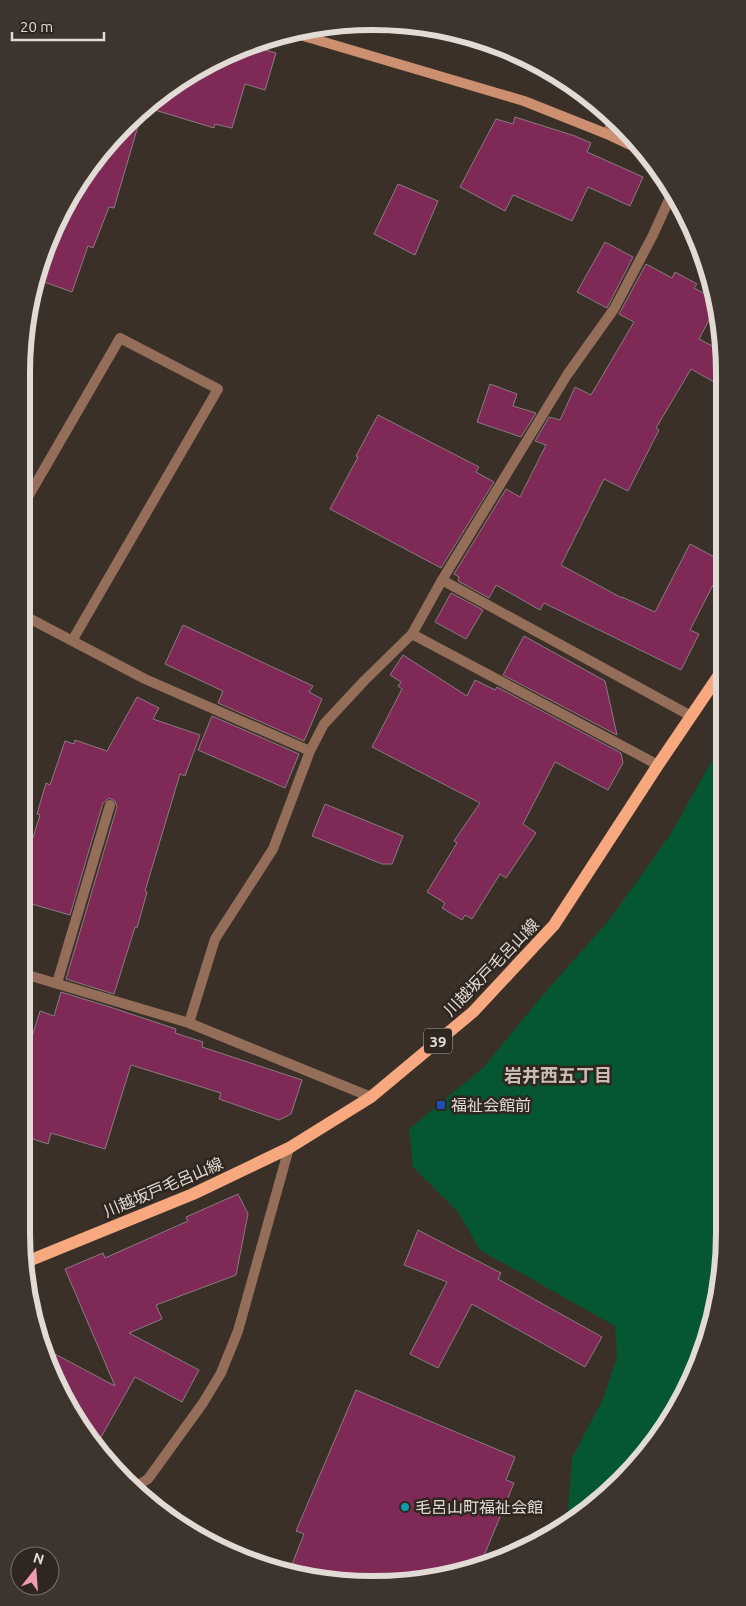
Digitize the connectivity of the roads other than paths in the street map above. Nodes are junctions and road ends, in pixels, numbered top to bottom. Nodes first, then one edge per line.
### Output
1 (318, 35) edge
2 (611, 125) edge
3 (607, 134) junction
4 (629, 144) edge
5 (669, 200) edge
6 (30, 493) edge
7 (442, 580) junction
8 (30, 619) edge
9 (412, 634) junction
10 (72, 641) junction
11 (716, 679) edge
12 (691, 716) junction
13 (310, 751) junction
14 (658, 765) junction
15 (110, 806) dead end
16 (30, 976) edge
17 (57, 983) junction
18 (190, 1024) junction
19 (371, 1097) junction
20 (289, 1148) junction
21 (31, 1260) edge
22 (139, 1484) edge

1 - 3 street
2 - 3 street
3 - 4 street
5 - 7 street
6 - 10 street
7 - 9 street
7 - 12 street
8 - 10 street
9 - 13 street
9 - 14 street
10 - 13 street
11 - 12 main road, 川越坂戸毛呂山線 / 39
12 - 14 main road, 川越坂戸毛呂山線 / 39
13 - 18 street
14 - 19 main road, 川越坂戸毛呂山線 / 39
15 - 17 street
16 - 17 street
17 - 18 street
18 - 19 street
19 - 20 main road, 川越坂戸毛呂山線 / 39
20 - 21 main road, 川越坂戸毛呂山線 / 39
20 - 22 street

